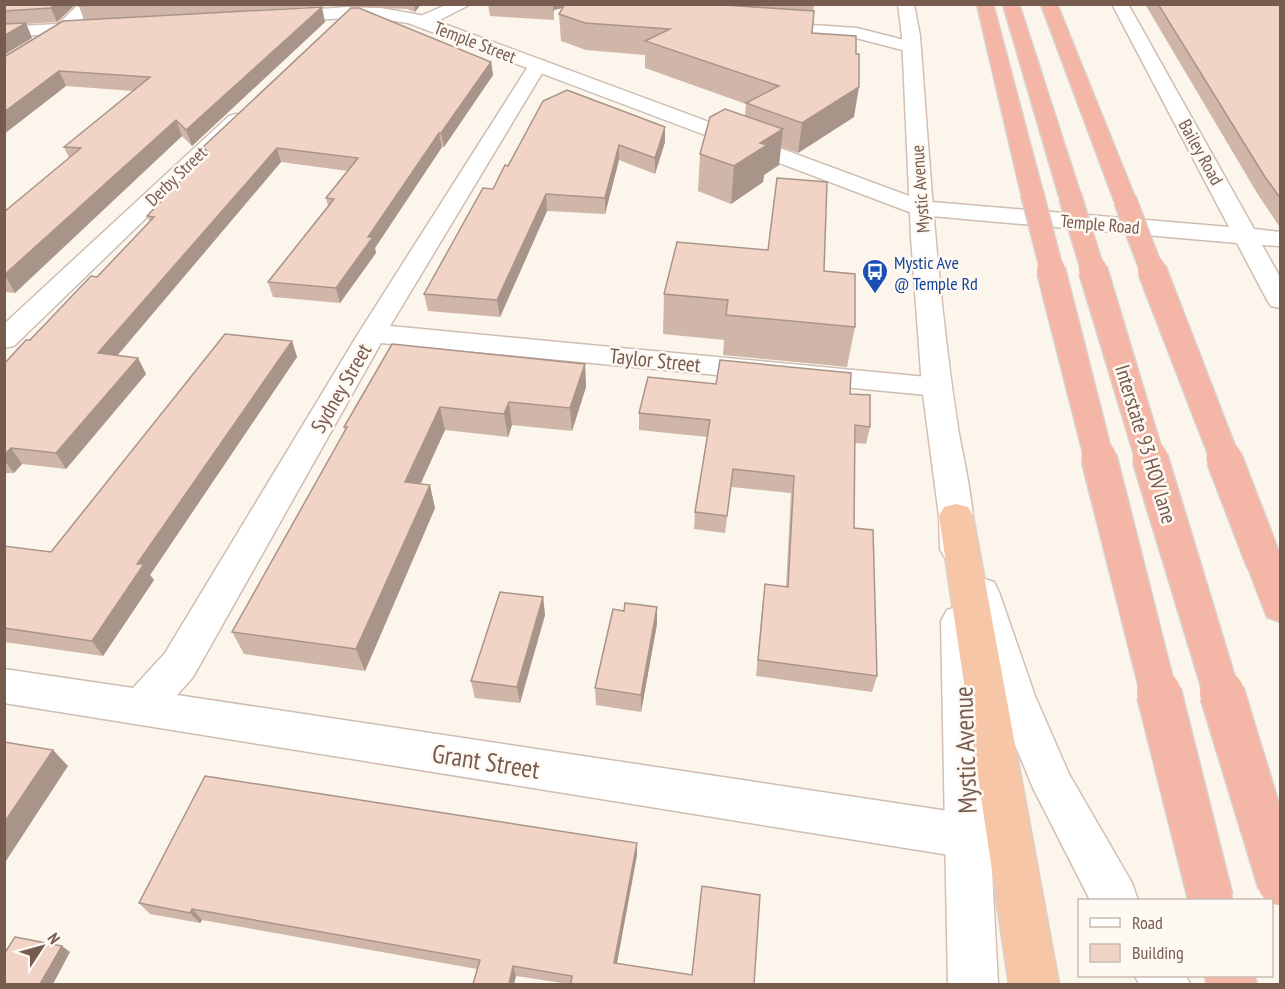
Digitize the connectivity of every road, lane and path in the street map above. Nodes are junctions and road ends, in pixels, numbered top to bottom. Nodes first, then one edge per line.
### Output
1 (89, 4) edge
2 (463, 4) edge
3 (906, 4) edge
4 (985, 4) edge
5 (1011, 4) edge
6 (1049, 4) edge
7 (1120, 4) edge
8 (348, 13) junction
9 (264, 18) edge
10 (422, 22) junction
11 (908, 25) junction
12 (109, 26) edge
13 (748, 26) edge
14 (63, 29) junction
15 (4, 32) edge
16 (857, 33) junction
17 (324, 36) edge
18 (910, 47) junction
19 (538, 65) junction
20 (4, 66) edge
21 (255, 102) edge
22 (920, 208) junction
23 (1247, 236) junction
24 (1281, 239) edge
25 (1281, 300) edge
26 (372, 334) junction
27 (4, 340) edge
28 (938, 387) junction
29 (956, 516) junction
30 (1281, 607) edge
31 (4, 686) edge
32 (141, 707) junction
33 (968, 836) junction
34 (1281, 883) edge
35 (1114, 899) edge
36 (1211, 899) edge
37 (973, 984) edge
38 (1034, 984) edge

1 - 14 street
2 - 10 street
3 - 11 street, Mystic Avenue
4 - 36 highway, bridge
5 - 34 highway, Interstate 93 HOV lane, bridge
6 - 30 highway, bridge
7 - 23 street, Bailey Road
8 - 9 street, Temple Street
8 - 10 street, Temple Street
8 - 17 street
10 - 19 street, Temple Street
11 - 16 street
11 - 18 street, Mystic Avenue
12 - 14 street
13 - 16 street
14 - 15 street
14 - 20 street
16 - 18 street
18 - 22 street, Mystic Avenue
19 - 22 street, Temple Street
19 - 26 street, Sydney Street
21 - 27 street, Derby Street
22 - 23 street, Temple Road
22 - 28 street, Mystic Avenue
23 - 24 street, Temple Road
23 - 25 street, Bailey Road
26 - 28 street, Taylor Street
26 - 32 street, Sydney Street
28 - 29 street, Mystic Avenue
29 - 33 street, Mystic Avenue
29 - 35 street, Mystic Avenue
29 - 38 highway
31 - 32 street, Grant Street
32 - 33 street, Grant Street
33 - 37 street, Mystic Avenue

